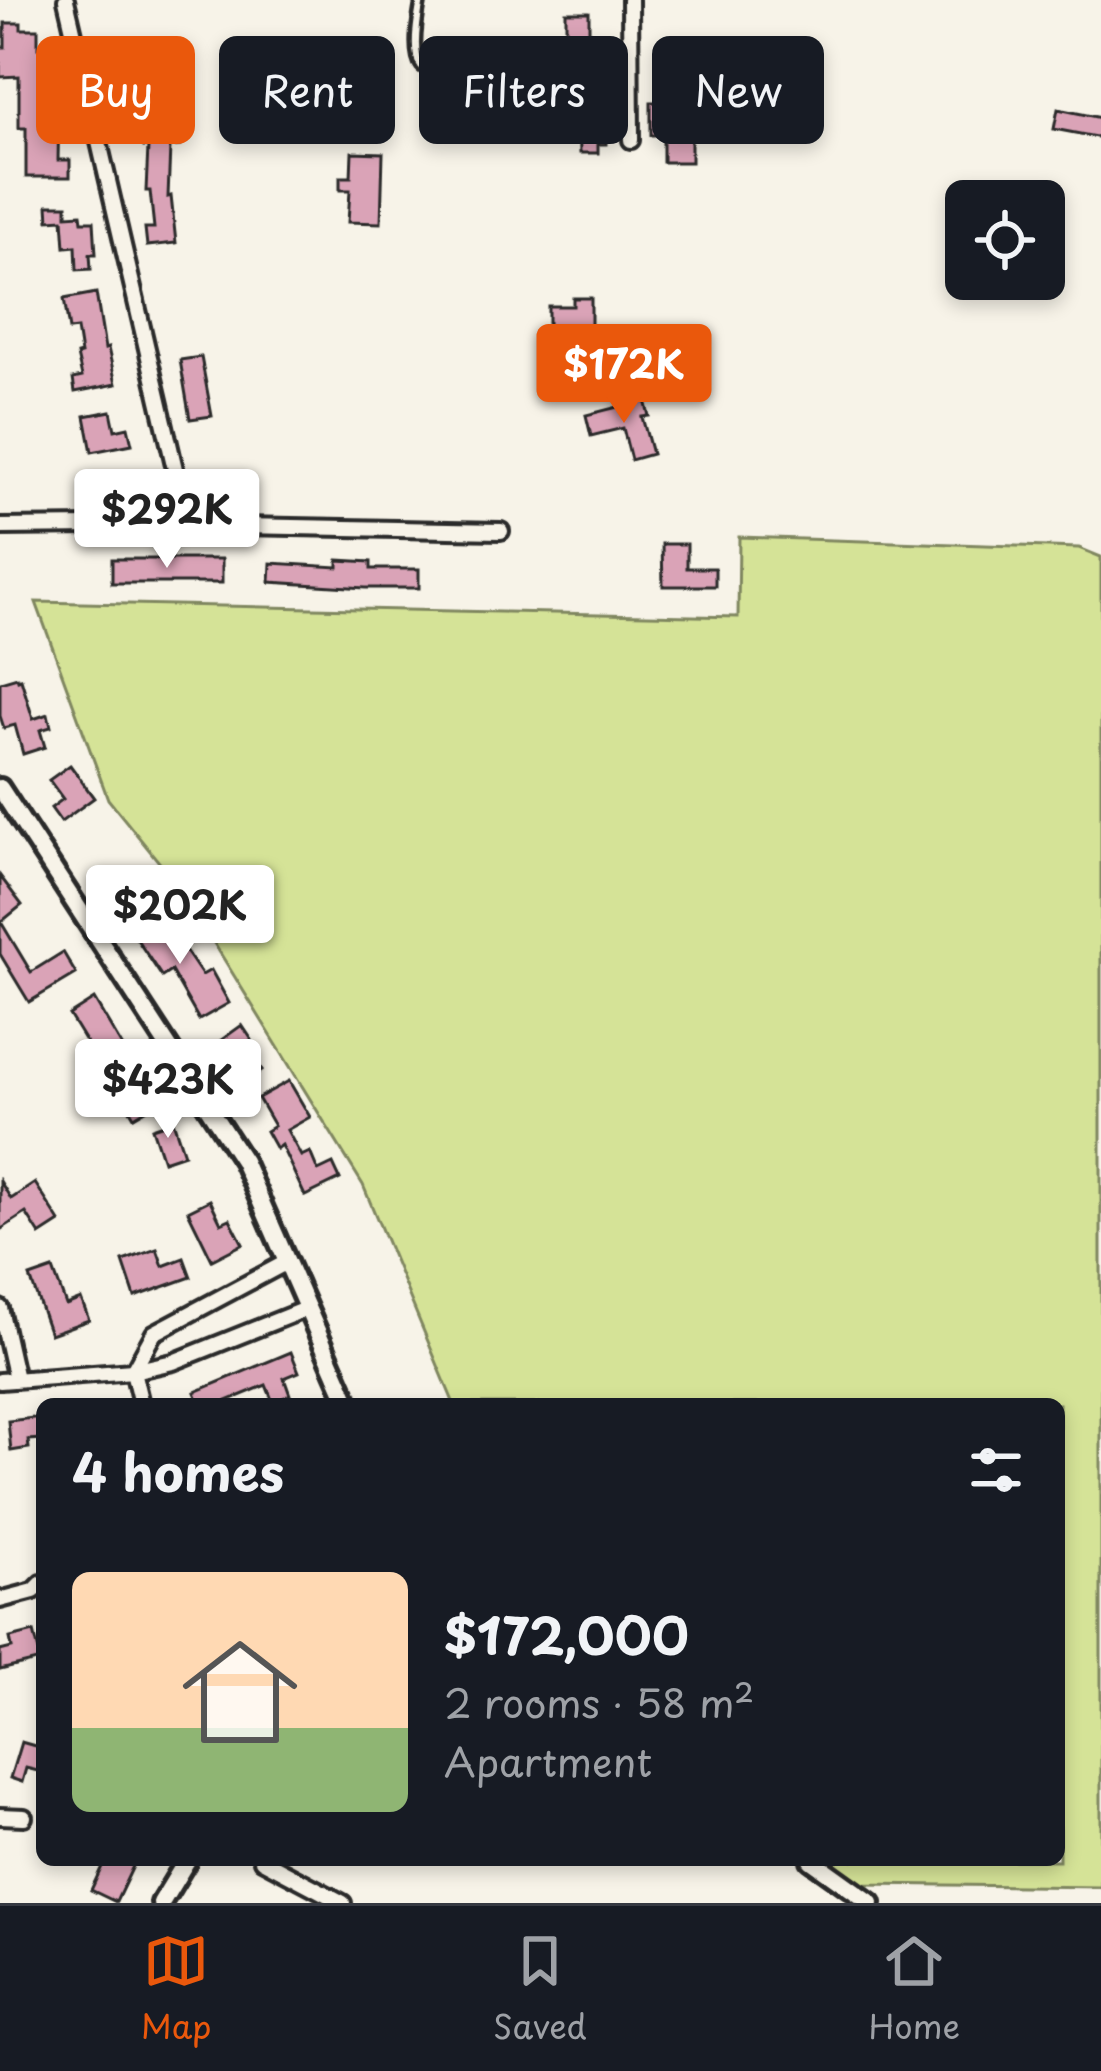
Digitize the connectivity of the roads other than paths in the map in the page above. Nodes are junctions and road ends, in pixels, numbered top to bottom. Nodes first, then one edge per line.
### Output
1 (66, 0) edge
2 (421, 0) edge
3 (630, 0) edge
4 (630, 71) junction
5 (631, 140) dead end
6 (188, 525) junction
7 (0, 527) edge
8 (501, 531) dead end
9 (0, 788) edge
10 (287, 1262) junction
11 (0, 1308) edge
12 (308, 1308) junction
13 (134, 1371) junction
14 (8, 1380) edge
15 (140, 1398) edge
16 (346, 1398) edge
17 (36, 1589) edge
18 (0, 1600) edge
19 (0, 1816) edge
20 (24, 1817) dead end
21 (183, 1866) edge
22 (273, 1866) edge
23 (820, 1866) edge
24 (161, 1903) edge
25 (343, 1903) edge
26 (871, 1903) edge

1 - 6 street
2 - 4 lane
3 - 4 street
4 - 5 street
6 - 7 street
6 - 8 street
9 - 10 street
10 - 12 street
10 - 13 street
11 - 14 street
12 - 13 street
12 - 16 street
13 - 14 street
13 - 15 street
17 - 18 street
19 - 20 street
21 - 24 street
22 - 25 street
23 - 26 street

